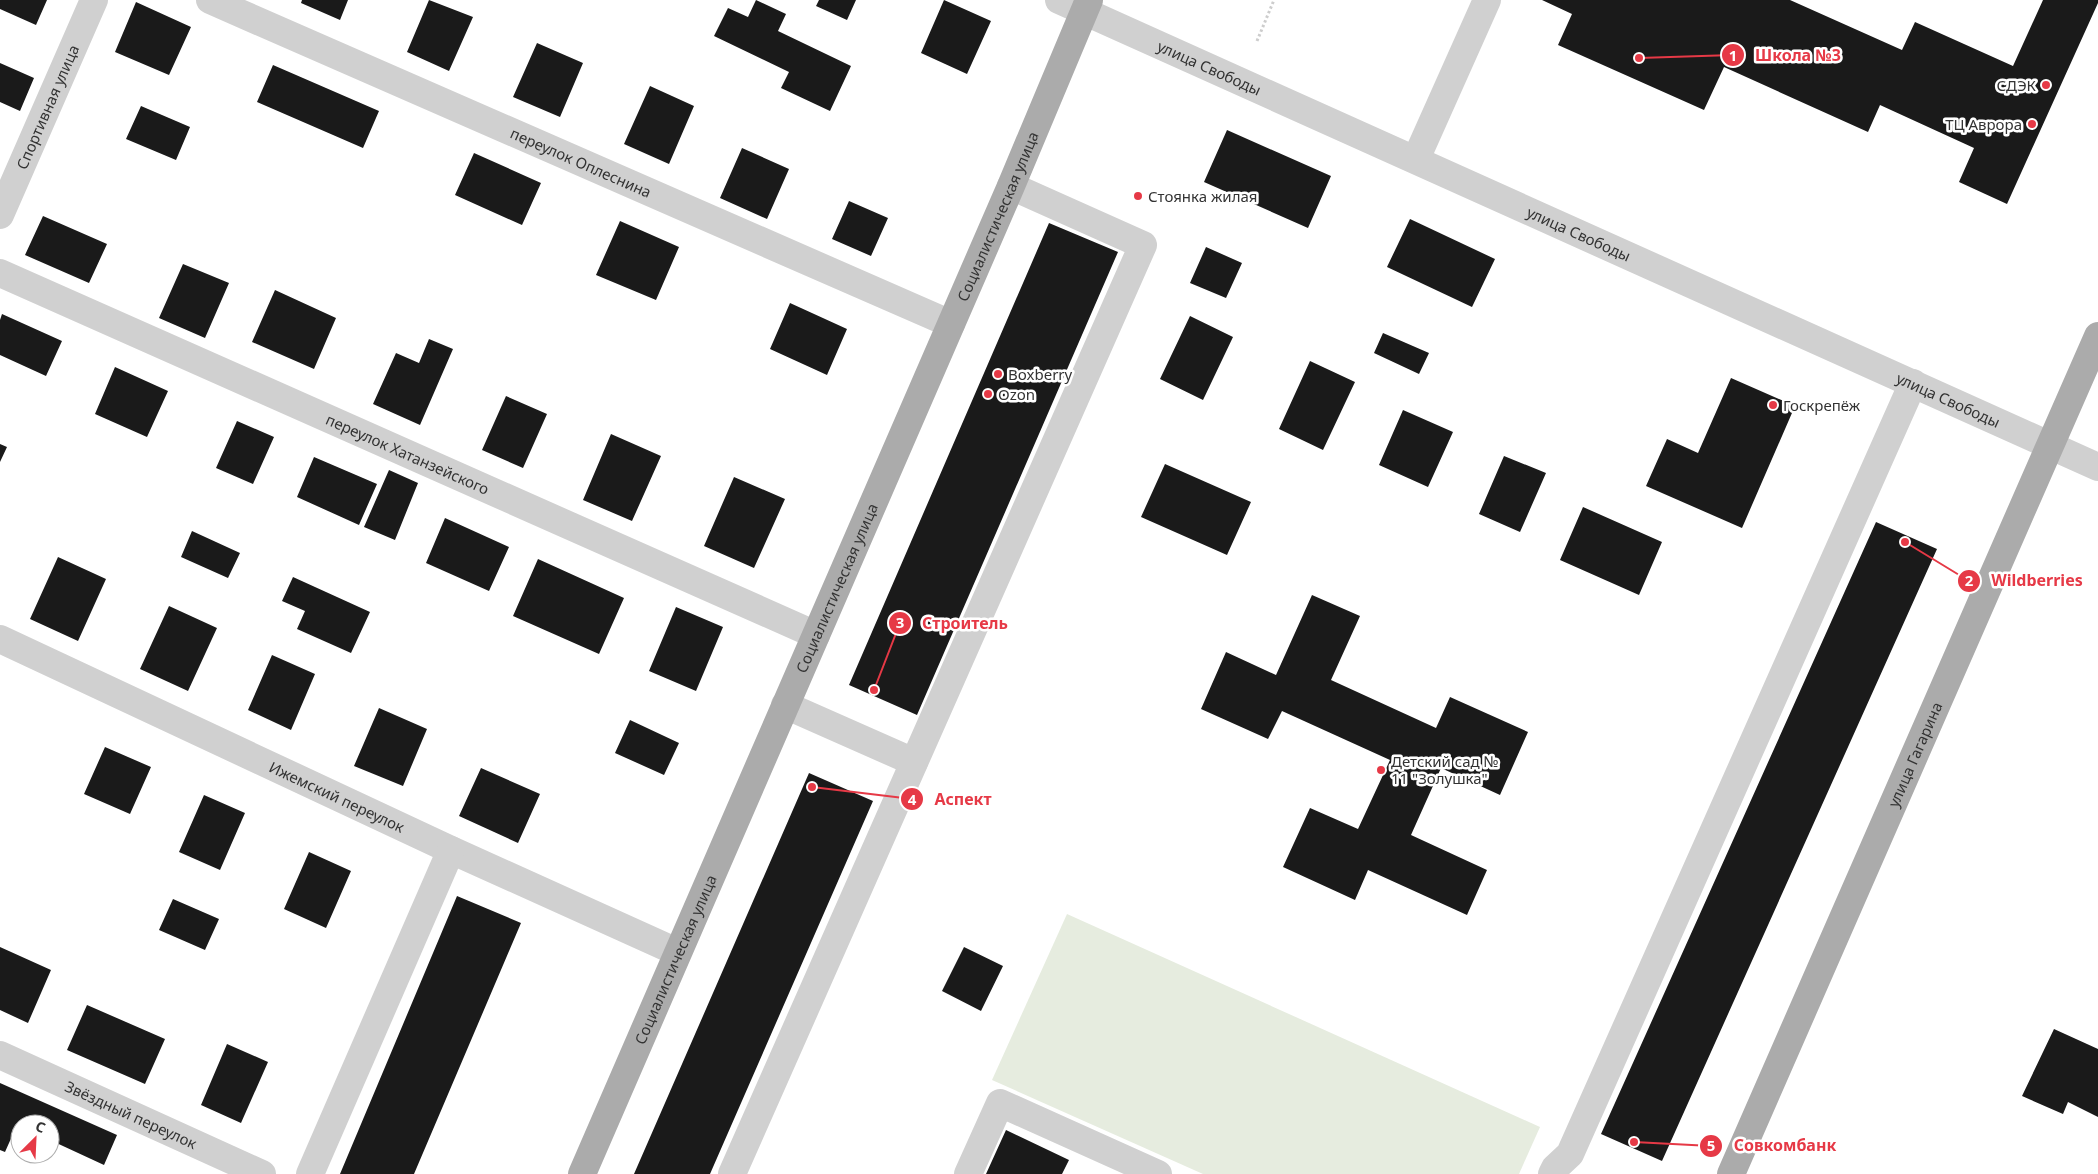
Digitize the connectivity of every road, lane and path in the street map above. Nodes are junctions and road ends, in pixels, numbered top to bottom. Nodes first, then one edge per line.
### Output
1 (94, 0) edge
2 (210, 0) edge
3 (1059, 0) edge
4 (1274, 0) edge
5 (1486, 0) edge
6 (1086, 6) edge
7 (1257, 41) dead end
8 (1416, 159) junction
9 (1011, 186) junction
10 (0, 215) edge
11 (0, 274) edge
12 (951, 324) junction
13 (2098, 336) edge
14 (1914, 383) junction
15 (2050, 445) junction
16 (2098, 467) edge
17 (816, 635) junction
18 (0, 639) edge
19 (785, 705) junction
20 (914, 762) junction
21 (451, 850) junction
22 (677, 952) junction
23 (0, 1056) edge
24 (262, 1174) edge
25 (310, 1174) edge
26 (582, 1174) edge
27 (732, 1174) edge
28 (968, 1174) edge
29 (1158, 1174) edge
30 (1552, 1174) edge
31 (1731, 1174) edge

1 - 10 street, Спортивная улица
2 - 12 street, переулок Оплеснина
3 - 6 street, улица Свободы
4 - 7 path
5 - 8 street
6 - 8 street, улица Свободы
6 - 9 main road, Социалистическая улица
8 - 14 street, улица Свободы
9 - 12 main road, Социалистическая улица
9 - 20 street
11 - 17 street, переулок Хатанзейского
12 - 17 main road, Социалистическая улица
13 - 15 main road, улица Гагарина
14 - 15 street, улица Свободы
14 - 30 street
15 - 16 street, улица Свободы
15 - 31 main road, улица Гагарина
17 - 19 main road, Социалистическая улица
18 - 21 street, Ижемский переулок
19 - 20 street
19 - 22 main road, Социалистическая улица
20 - 27 street
21 - 22 street, Ижемский переулок
21 - 25 street
22 - 26 main road, Социалистическая улица
23 - 24 street, Звёздный переулок
28 - 29 street

